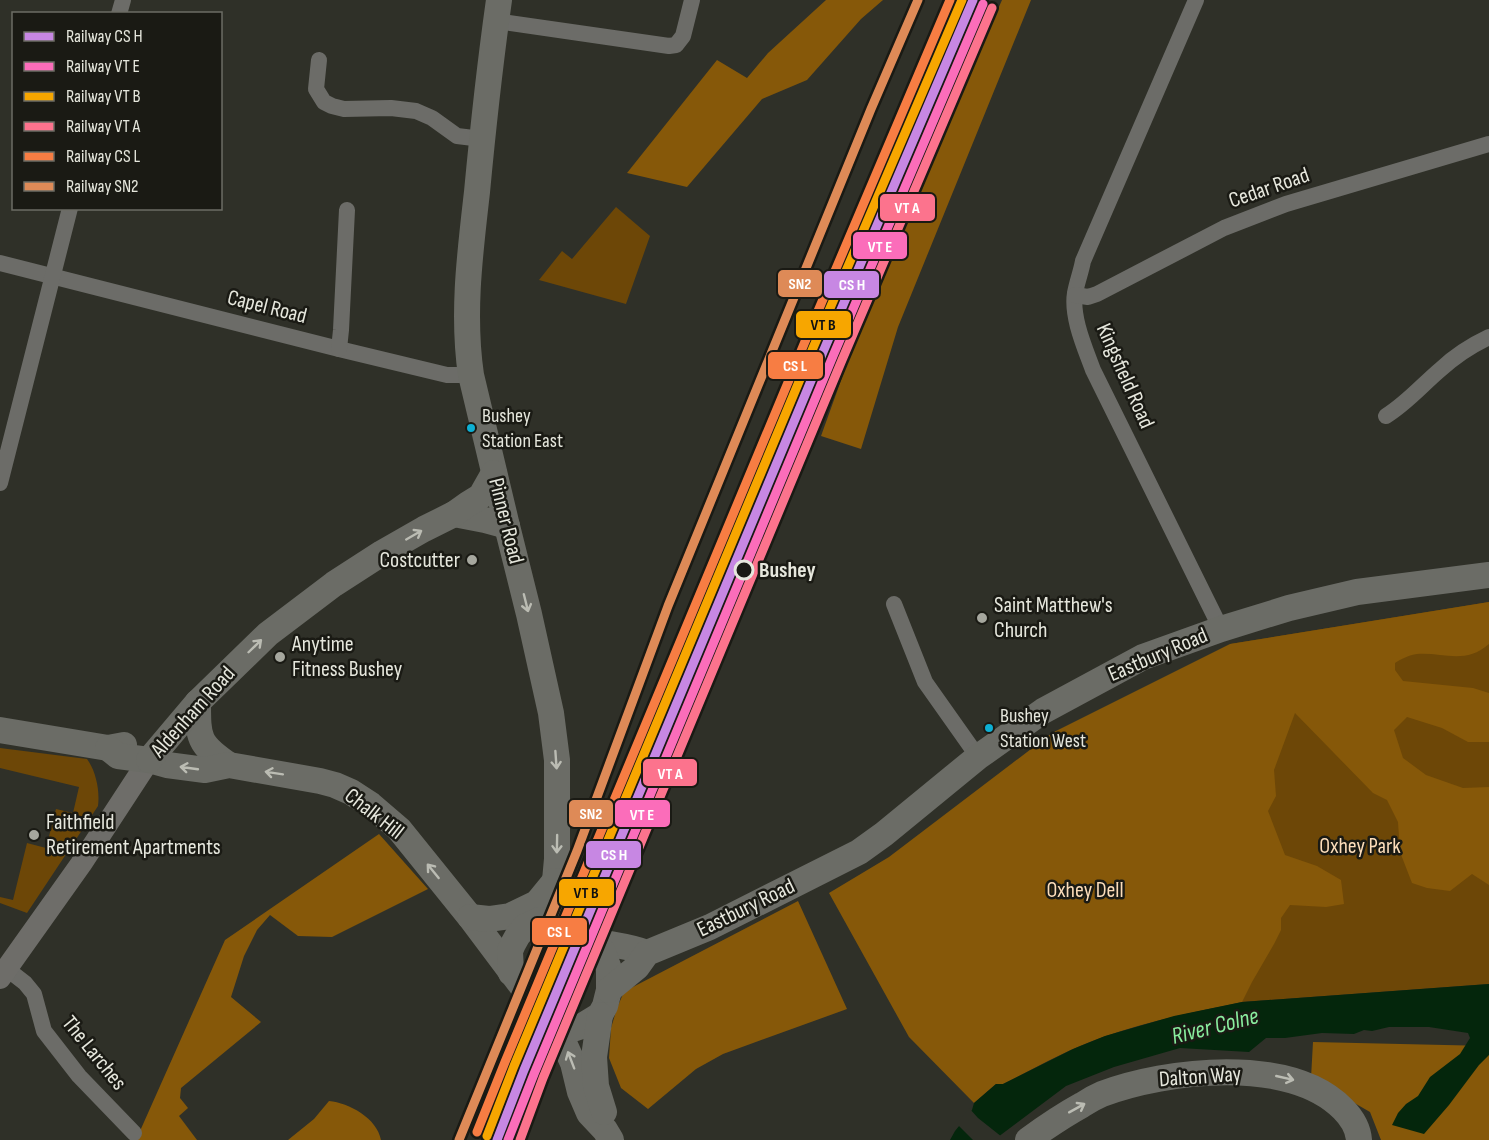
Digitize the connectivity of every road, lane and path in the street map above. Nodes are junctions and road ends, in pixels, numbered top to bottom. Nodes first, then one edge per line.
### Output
1 (692, 0) edge
2 (1196, 0) edge
3 (497, 11) edge
4 (319, 60) dead end
5 (482, 140) junction
6 (1489, 144) edge
7 (69, 210) edge
8 (347, 210) dead end
9 (0, 263) edge
10 (52, 277) junction
11 (1075, 295) junction
12 (1489, 337) edge
13 (339, 349) junction
14 (471, 375) junction
15 (1386, 416) dead end
16 (494, 473) junction
17 (0, 483) edge
18 (454, 514) junction
19 (507, 526) junction
20 (1489, 575) edge
21 (894, 604) dead end
22 (1221, 629) junction
23 (198, 702) junction
24 (0, 730) edge
25 (156, 752) junction
26 (978, 757) junction
27 (229, 765) junction
28 (555, 881) junction
29 (470, 917) junction
30 (585, 934) junction
31 (647, 953) junction
32 (3, 973) edge
33 (511, 973) junction
34 (609, 990) junction
35 (600, 1015) junction
36 (550, 1024) junction
37 (134, 1133) dead end
38 (608, 1135) edge
39 (1362, 1137) edge
40 (1028, 1140) edge

1 - 3 street
2 - 11 street, Kingsfield Road
3 - 5 main road, Pinner Road
4 - 5 street
5 - 14 main road, Pinner Road
6 - 11 street, Cedar Road
7 - 10 street
8 - 13 street
9 - 10 street, Capel Road
10 - 13 street, Capel Road
10 - 17 street
11 - 22 street, Kingsfield Road
12 - 15 street
13 - 14 street, Capel Road
14 - 16 main road, Pinner Road
16 - 18 main road, Aldenham Road
16 - 19 main road, Pinner Road
18 - 19 main road
23 -> 18 main road, Aldenham Road
19 -> 28 main road, Pinner Road
20 - 22 main road, Eastbury Road
21 - 26 street
22 - 26 main road, Eastbury Road
23 - 25 main road, Aldenham Road
23 - 27 main road
24 - 25 main road, Chalk Hill
27 -> 25 main road, Chalk Hill
25 - 32 main road, Aldenham Road
26 - 31 main road, Eastbury Road
29 -> 27 main road, Chalk Hill
28 - 29 main road
28 - 30 main road, Pinner Road
29 - 33 main road, Chalk Hill
30 - 31 main road
30 - 33 main road
30 - 34 main road
31 - 34 main road, Eastbury Road
32 - 37 street, The Larches
33 - 36 main road
34 - 35 main road
35 - 36 main road
35 - 38 main road
38 -> 36 main road
40 -> 39 main road, Dalton Way

